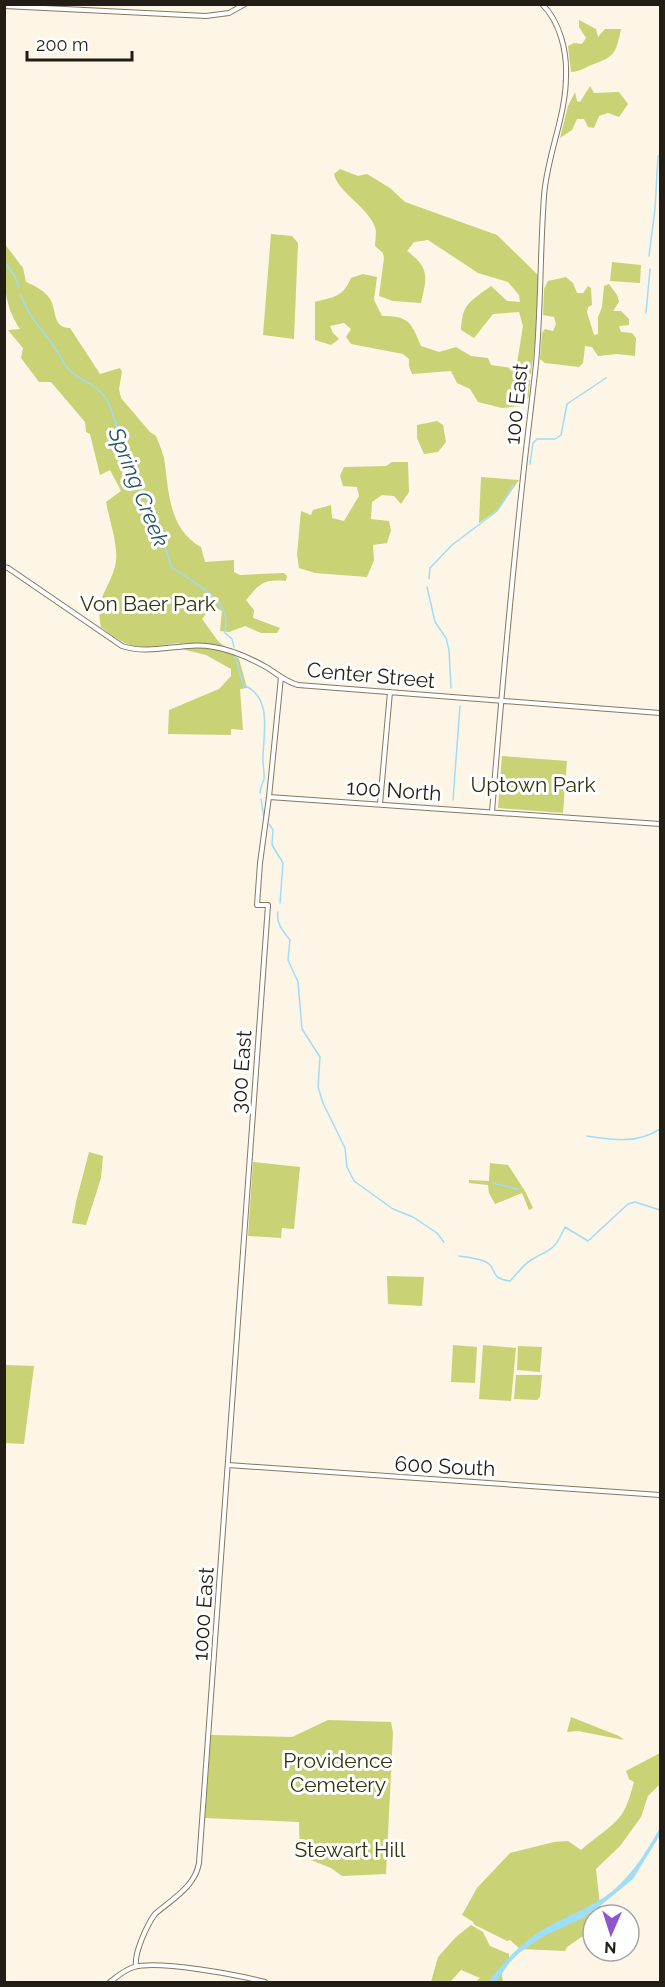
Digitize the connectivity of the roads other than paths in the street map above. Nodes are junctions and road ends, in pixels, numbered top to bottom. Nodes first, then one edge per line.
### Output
1 (244, 4) edge
2 (543, 5) edge
3 (4, 6) edge
4 (4, 567) edge
5 (281, 677) junction
6 (292, 684) junction
7 (280, 690) junction
8 (390, 692) junction
9 (501, 701) junction
10 (660, 713) edge
11 (269, 796) junction
12 (380, 804) junction
13 (492, 812) junction
14 (660, 824) edge
15 (244, 1241) joint
16 (228, 1465) junction
17 (660, 1495) edge
18 (136, 1966) junction
19 (110, 1983) edge
20 (265, 1983) edge

1 - 3 street
2 - 9 street, 100 East
4 - 5 street, Center Street
5 - 6 street, Center Street
5 - 7 street
6 - 7 street
6 - 8 street, Center Street
7 - 11 street
8 - 9 street, Center Street
8 - 12 street
9 - 10 street, Center Street
9 - 13 street, 100 East
11 - 12 street, 100 North
11 - 15 street, 300 East
12 - 13 street, 100 North
13 - 14 street, 100 North
15 - 16 street, 1000 East
16 - 17 street, 600 South
16 - 18 street, 1000 East
18 - 19 street
18 - 20 street

